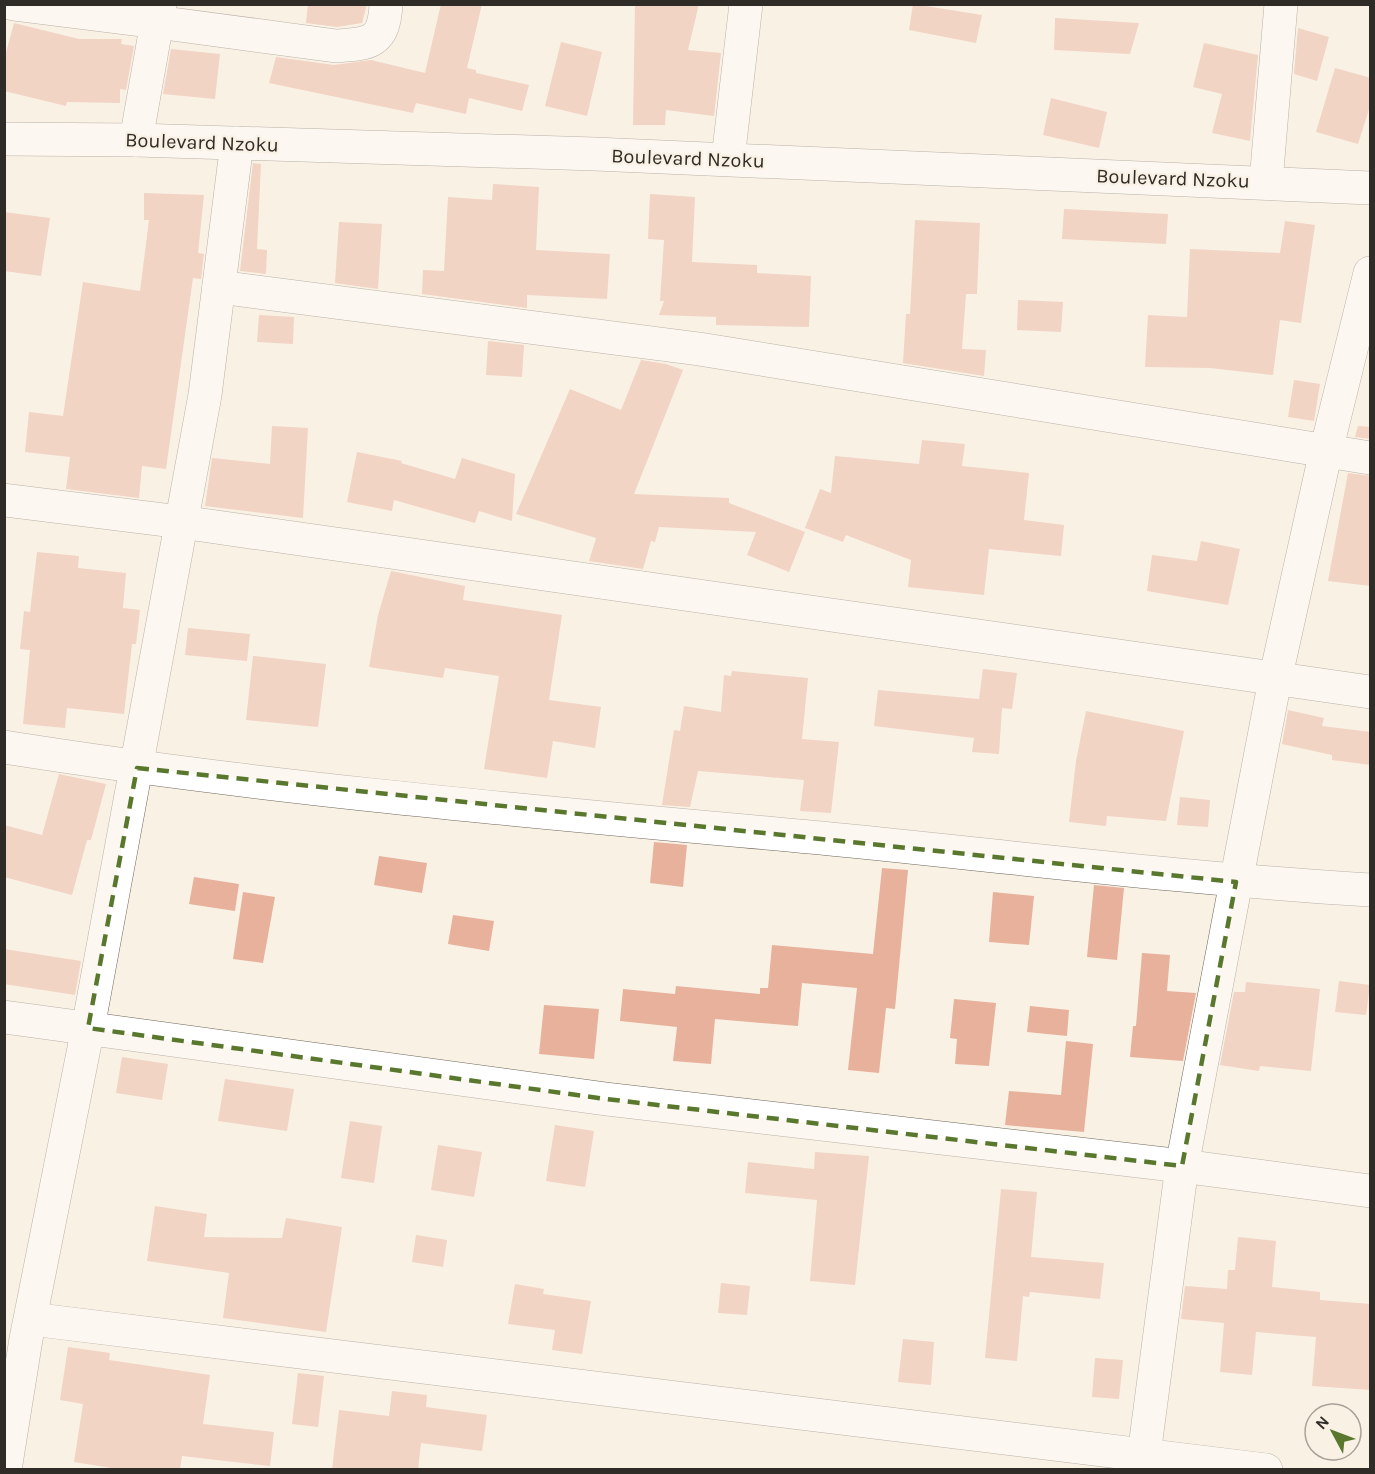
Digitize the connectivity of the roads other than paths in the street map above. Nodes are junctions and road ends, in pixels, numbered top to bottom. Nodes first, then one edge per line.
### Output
1 (13, 4) edge
2 (386, 4) edge
3 (746, 4) edge
4 (1281, 4) edge
5 (158, 13) edge
6 (4, 139) edge
7 (136, 140) junction
8 (237, 143) junction
9 (728, 159) junction
10 (1266, 182) junction
11 (1371, 188) edge
12 (1371, 273) edge
13 (219, 287) junction
14 (1326, 451) junction
15 (1371, 458) edge
16 (4, 500) edge
17 (181, 522) junction
18 (1275, 680) junction
19 (1371, 692) edge
20 (4, 747) edge
21 (137, 768) junction
22 (1236, 882) junction
23 (1371, 890) edge
24 (4, 1017) edge
25 (88, 1028) junction
26 (1182, 1166) junction
27 (1371, 1191) edge
28 (20, 1331) edge
29 (1144, 1461) edge
30 (5, 1470) edge
31 (1266, 1470) edge

1 - 5 street
2 - 5 street
3 - 9 street
4 - 10 street
5 - 7 street
6 - 7 street, Boulevard Nzoku
7 - 8 street, Boulevard Nzoku
8 - 9 street, Boulevard Nzoku
8 - 13 street
9 - 10 street, Boulevard Nzoku
10 - 11 street, Boulevard Nzoku
12 - 14 street
13 - 14 street
13 - 17 street
14 - 15 street
14 - 18 street
16 - 17 street
17 - 18 street
17 - 21 street
18 - 19 street
18 - 22 street
20 - 21 street
21 - 22 street
21 - 25 street
22 - 23 street
22 - 26 street
24 - 25 street
25 - 26 street
25 - 28 street
26 - 27 street
26 - 29 street
28 - 29 street
28 - 30 street
29 - 31 street

